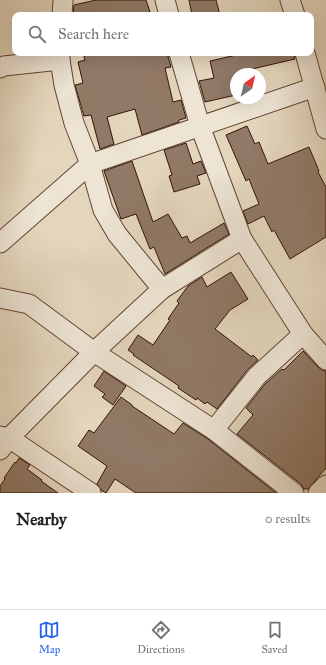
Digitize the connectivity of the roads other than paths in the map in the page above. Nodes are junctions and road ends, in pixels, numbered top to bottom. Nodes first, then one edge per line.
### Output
1 (63, 0) edge
2 (164, 0) edge
3 (290, 0) edge
4 (62, 12) edge
5 (168, 12) edge
6 (294, 12) edge
7 (60, 56) edge
8 (180, 56) edge
9 (307, 56) edge
10 (0, 68) edge
11 (315, 87) junction
12 (200, 126) junction
13 (326, 129) edge
14 (90, 164) junction
15 (242, 239) junction
16 (0, 243) edge
17 (162, 288) junction
18 (0, 298) edge
19 (303, 334) junction
20 (94, 352) junction
21 (326, 360) edge
22 (214, 430) junction
23 (3, 441) edge
24 (326, 485) edge
25 (91, 493) edge
26 (294, 493) edge
27 (318, 493) edge

1 - 4 street
2 - 5 street
3 - 6 street
7 - 10 street
7 - 14 street
8 - 12 street
9 - 11 street
11 - 12 street
11 - 13 street
12 - 14 street
12 - 15 street
14 - 16 street
14 - 17 street
15 - 17 street
15 - 19 street
17 - 20 street
18 - 20 street
19 - 21 street
19 - 22 street
20 - 22 street
20 - 23 street
22 - 26 street
23 - 25 street
24 - 27 street

